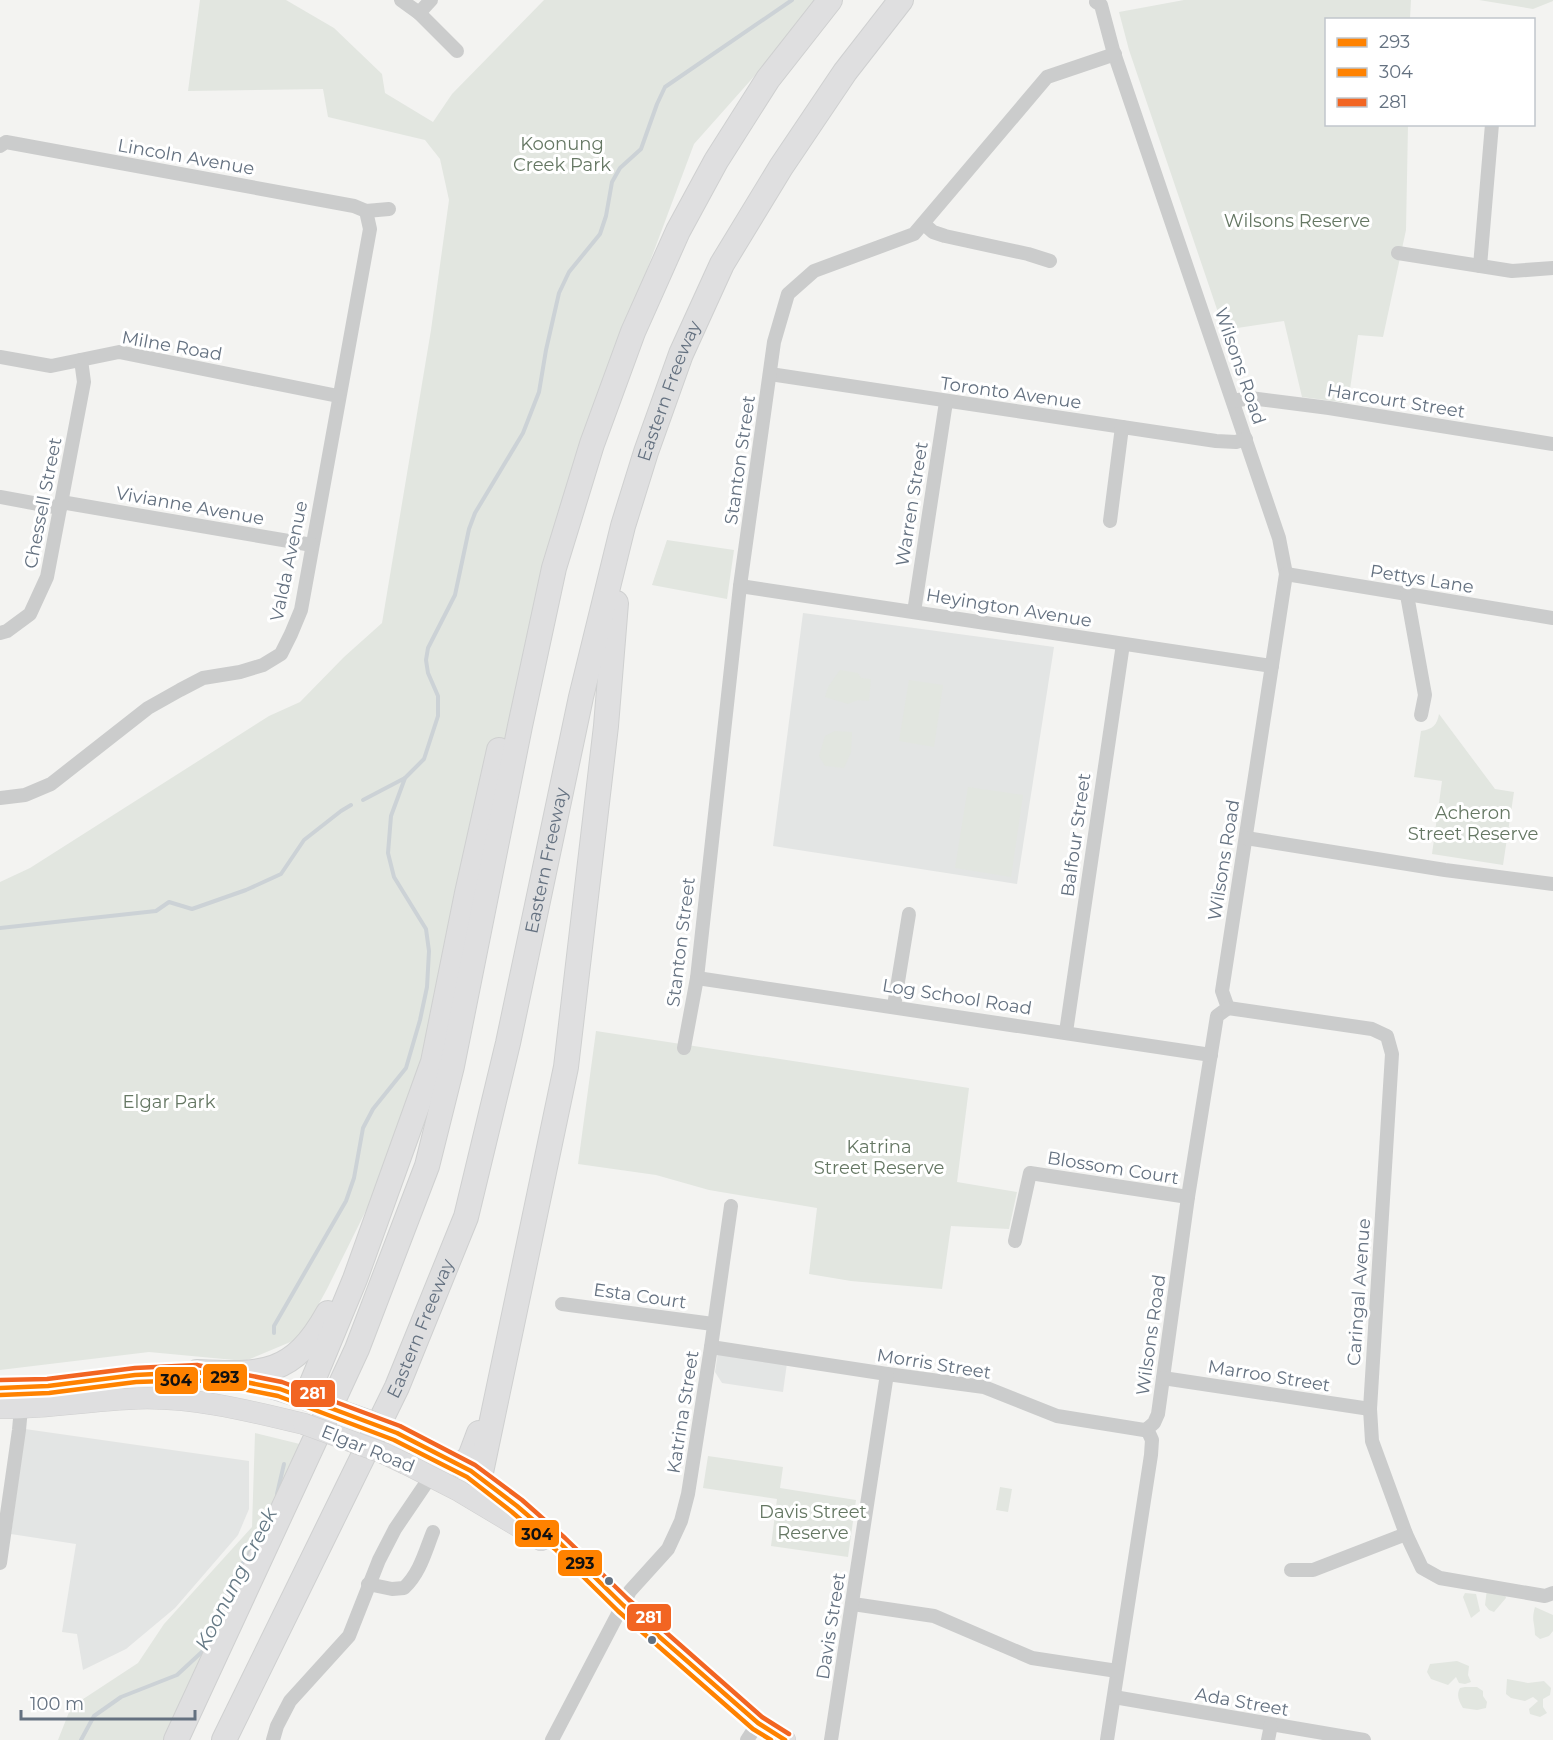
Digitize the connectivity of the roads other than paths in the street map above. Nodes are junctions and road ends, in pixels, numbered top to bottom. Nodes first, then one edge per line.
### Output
1 (401, 0) edge
2 (431, 0) edge
3 (830, 0) edge
4 (901, 0) edge
5 (1100, 2) edge
6 (419, 13) junction
7 (457, 51) dead end
8 (1115, 54) junction
9 (1492, 126) edge
10 (0, 146) edge
11 (389, 209) dead end
12 (366, 211) junction
13 (924, 224) junction
14 (1398, 253) dead end
15 (1050, 261) dead end
16 (1480, 266) junction
17 (1553, 268) edge
18 (633, 332) junction
19 (0, 357) edge
20 (81, 360) junction
21 (770, 374) junction
22 (338, 396) junction
23 (1233, 401) junction
24 (946, 402) junction
25 (1122, 427) junction
26 (1246, 439) junction
27 (1553, 444) edge
28 (0, 497) edge
29 (61, 505) junction
30 (1110, 521) dead end
31 (623, 526) junction
32 (312, 545) junction
33 (1286, 574) junction
34 (740, 586) junction
35 (1407, 595) junction
36 (914, 612) junction
37 (1553, 618) edge
38 (0, 633) edge
39 (1123, 644) junction
40 (1272, 666) junction
41 (1421, 715) dead end
42 (0, 798) edge
43 (1246, 838) junction
44 (1553, 884) edge
45 (909, 914) dead end
46 (697, 978) junction
47 (894, 1006) junction
48 (1228, 1008) junction
49 (1066, 1032) junction
50 (684, 1048) dead end
51 (1211, 1055) junction
52 (1188, 1197) junction
53 (730, 1206) dead end
54 (1015, 1241) dead end
55 (364, 1251) junction
56 (562, 1304) dead end
57 (713, 1324) junction
58 (711, 1347) junction
59 (197, 1372) junction
60 (887, 1374) junction
61 (1163, 1378) junction
62 (62, 1385) junction
63 (13, 1387) edge
64 (128, 1399) junction
65 (311, 1409) junction
66 (1370, 1409) junction
67 (14, 1413) edge
68 (1148, 1429) junction
69 (470, 1471) junction
70 (431, 1476) junction
71 (433, 1532) dead end
72 (1406, 1534) junction
73 (0, 1563) edge
74 (584, 1568) junction
75 (1291, 1569) dead end
76 (368, 1584) junction
77 (1553, 1593) edge
78 (853, 1604) junction
79 (623, 1605) junction
80 (1117, 1671) junction
81 (1114, 1697) junction
82 (1271, 1725) junction
83 (753, 1732) edge
84 (176, 1740) edge
85 (224, 1740) edge
86 (273, 1740) edge
87 (552, 1740) edge
88 (784, 1740) edge
89 (831, 1740) edge
90 (1107, 1740) edge
91 (1268, 1740) edge
92 (1364, 1740) edge

1 - 6 street
2 - 6 street
3 - 18 highway
4 - 31 highway, Eastern Freeway
5 - 8 street, Wilsons Road
6 - 7 street
8 - 13 street, Stanton Street
8 - 23 street, Wilsons Road
9 - 16 street
10 - 12 street, Lincoln Avenue
11 - 12 street, Lincoln Avenue
12 - 22 street, Valda Avenue
13 - 15 street
13 - 21 street, Stanton Street
14 - 16 street
16 - 17 street
18 - 55 highway
18 - 84 highway
19 - 20 street, Milne Road
20 - 22 street, Milne Road
20 - 29 street, Chessell Street
21 - 24 street, Toronto Avenue
21 - 34 street, Stanton Street
22 - 32 street, Valda Avenue
23 - 26 street, Wilsons Road
23 - 27 street, Harcourt Street
24 - 25 street, Toronto Avenue
24 - 36 street, Warren Street
25 - 26 street, Toronto Avenue
25 - 30 street
26 - 33 street, Wilsons Road
28 - 29 street, Vivianne Avenue
29 - 32 street, Vivianne Avenue
29 - 38 street, Chessell Street
31 - 69 highway
31 - 85 highway, Eastern Freeway
32 - 42 street, Valda Avenue
33 - 35 street, Pettys Lane
33 - 40 street, Wilsons Road
34 - 36 street, Heyington Avenue
34 - 46 street, Stanton Street
35 - 37 street, Pettys Lane
35 - 41 street
36 - 39 street, Heyington Avenue
39 - 40 street, Heyington Avenue
39 - 49 street, Balfour Street
40 - 43 street, Wilsons Road
43 - 44 street
43 - 48 street, Wilsons Road
45 - 47 street
46 - 47 street, Log School Road
46 - 50 street, Stanton Street
47 - 49 street, Log School Road
48 - 51 street, Wilsons Road
48 - 66 street, Caringal Avenue
49 - 51 street, Log School Road
51 - 52 street, Wilsons Road
52 - 54 street, Blossom Court
52 - 61 street, Wilsons Road
53 - 57 street, Katrina Street
55 - 59 highway
55 - 65 highway
56 - 57 street, Esta Court
57 - 58 street, Katrina Street
58 - 60 street, Morris Street
58 - 79 street, Katrina Street
59 - 62 main road, Elgar Road
59 - 65 main road, Elgar Road
60 - 68 street, Morris Street
60 - 78 street, Davis Street
61 - 66 street, Marroo Street
61 - 68 street, Wilsons Road
62 - 63 main road, Elgar Road
62 - 64 main road, Elgar Road
63 - 67 main road
64 - 65 main road, Elgar Road
64 - 67 main road, Elgar Road
65 - 69 main road, Elgar Road, bridge
65 - 70 main road, Elgar Road, bridge
66 - 72 street, Caringal Avenue
67 - 73 street
68 - 80 street, Wilsons Road
69 - 70 main road
69 - 74 main road, Elgar Road
70 - 74 main road, Elgar Road
70 - 76 street
71 - 76 street
72 - 75 street
72 - 77 street, Caringal Avenue
74 - 79 main road, Elgar Road
76 - 86 street
78 - 80 street
78 - 89 street, Davis Street
79 - 83 main road, Elgar Road
79 - 87 street, Katrina Street
80 - 81 street, Wilsons Road
81 - 82 street, Ada Street
81 - 90 street, Wilsons Road
82 - 91 street
82 - 92 street, Ada Street
83 - 88 main road, Elgar Road

